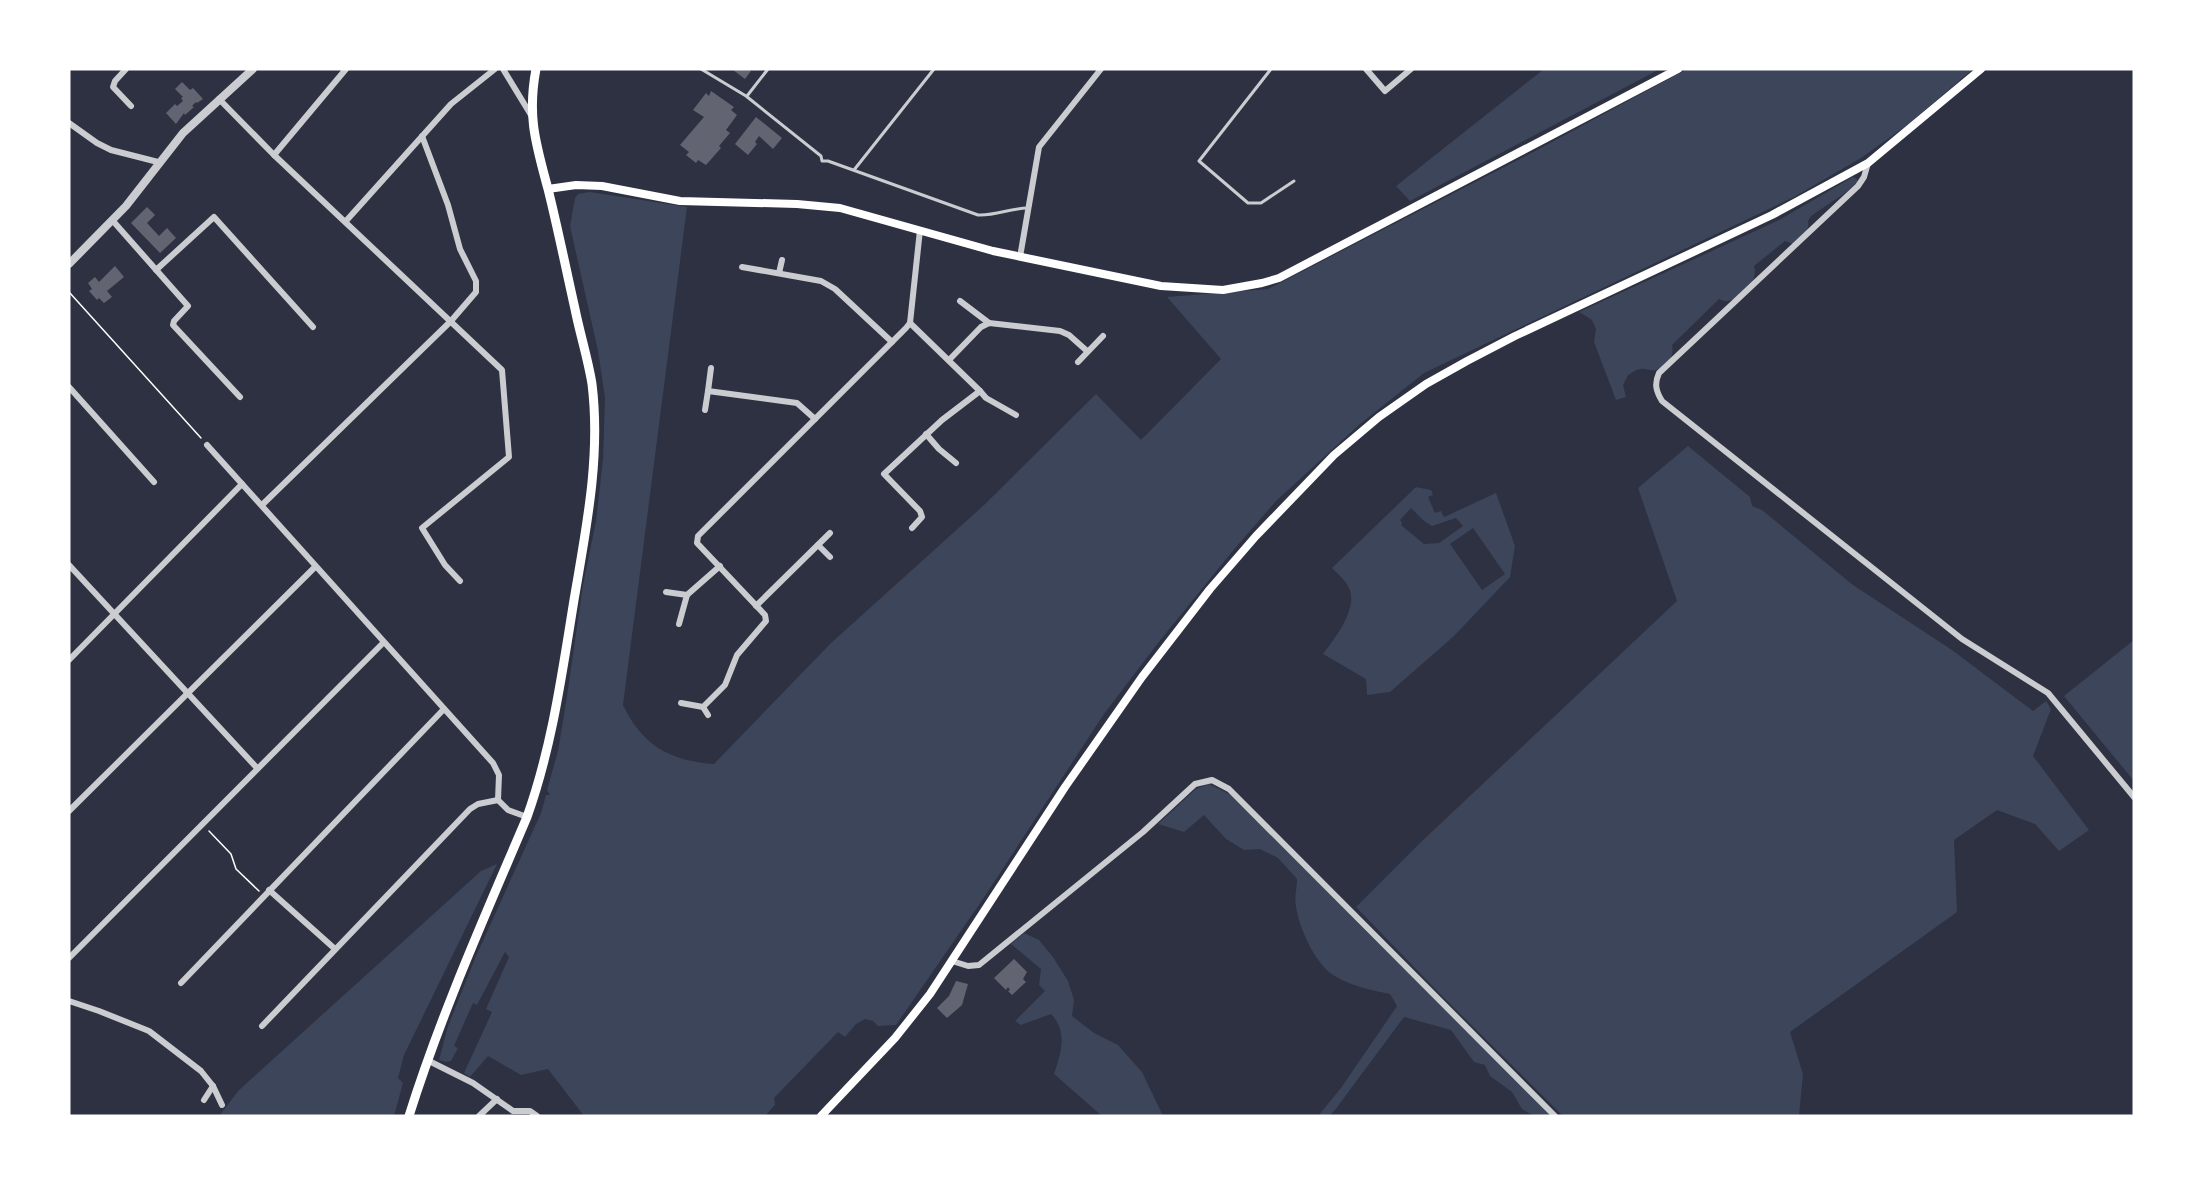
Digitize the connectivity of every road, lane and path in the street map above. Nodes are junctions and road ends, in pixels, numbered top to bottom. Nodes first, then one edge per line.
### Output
1 (126, 69) edge
2 (253, 69) edge
3 (346, 69) edge
4 (495, 69) edge
5 (503, 69) edge
6 (536, 69) edge
7 (701, 69) edge
8 (768, 69) edge
9 (934, 69) edge
10 (1101, 69) edge
11 (1271, 69) edge
12 (1366, 69) edge
13 (1411, 69) edge
14 (1678, 69) edge
15 (1981, 69) edge
16 (747, 96) junction
17 (219, 99) junction
18 (131, 106) dead end
19 (531, 115) junction
20 (69, 123) edge
21 (422, 136) junction
22 (274, 154) junction
23 (158, 162) junction
24 (1868, 163) junction
25 (854, 170) junction
26 (1294, 181) dead end
27 (548, 189) junction
28 (1029, 208) junction
29 (113, 220) junction
30 (346, 221) junction
31 (920, 230) junction
32 (1020, 257) junction
33 (782, 260) dead end
34 (69, 264) edge
35 (742, 267) dead end
36 (156, 270) junction
37 (779, 273) junction
38 (69, 292) edge
39 (960, 301) dead end
40 (451, 321) junction
41 (910, 323) junction
42 (988, 323) junction
43 (313, 327) dead end
44 (1103, 336) dead end
45 (892, 342) junction
46 (1088, 351) junction
47 (949, 360) junction
48 (1078, 362) dead end
49 (711, 369) dead end
50 (69, 387) edge
51 (708, 391) junction
52 (980, 391) junction
53 (240, 397) dead end
54 (705, 410) dead end
55 (1016, 415) dead end
56 (815, 419) junction
57 (926, 434) junction
58 (207, 445) joint
59 (956, 463) dead end
60 (154, 482) dead end
61 (242, 484) junction
62 (262, 506) junction
63 (912, 528) dead end
64 (830, 533) dead end
65 (818, 544) junction
66 (830, 557) dead end
67 (69, 565) edge
68 (720, 566) junction
69 (315, 567) junction
70 (460, 581) dead end
71 (666, 592) dead end
72 (687, 595) junction
73 (756, 606) junction
74 (115, 614) junction
75 (680, 624) dead end
76 (383, 643) junction
77 (69, 660) edge
78 (188, 694) junction
79 (681, 703) dead end
80 (703, 707) junction
81 (444, 709) junction
82 (708, 715) dead end
83 (257, 768) junction
84 (2134, 797) edge
85 (498, 800) junction
86 (69, 811) edge
87 (527, 817) junction
88 (201, 824) junction
89 (269, 890) junction
90 (264, 896) junction
91 (335, 949) junction
92 (69, 958) edge
93 (952, 961) junction
94 (181, 983) dead end
95 (69, 1001) edge
96 (262, 1026) dead end
97 (427, 1060) junction
98 (213, 1086) junction
99 (497, 1099) junction
100 (204, 1100) dead end
101 (222, 1106) dead end
102 (409, 1116) edge
103 (479, 1116) edge
104 (537, 1116) edge
105 (821, 1116) edge
106 (1555, 1116) edge

1 - 18 street
2 - 17 street
3 - 22 street
4 - 21 street
5 - 19 street
6 - 19 main road
7 - 16 lane
8 - 16 lane
9 - 25 lane
10 - 28 street
11 - 26 lane
12 - 13 street
14 - 32 main road
15 - 24 main road
16 - 25 lane
17 - 22 street
17 - 23 street
19 - 27 main road
20 - 23 street
21 - 30 street
21 - 40 street
22 - 30 street
23 - 29 street
24 - 84 street
24 - 93 main road
25 - 28 lane
27 - 31 main road
27 - 87 main road
28 - 32 street
29 - 34 street
29 - 36 street
30 - 40 street
31 - 32 main road
31 - 41 street
33 - 37 street
35 - 37 street
36 - 43 street
36 - 53 street
37 - 45 street
38 - 58 path
39 - 42 street
40 - 62 street
40 - 70 street
41 - 45 street
41 - 47 street
42 - 46 street
42 - 47 street
44 - 46 street
45 - 56 street
46 - 48 street
47 - 52 street
49 - 51 street
50 - 60 street
51 - 54 street
51 - 56 street
52 - 55 street
52 - 57 street
56 - 68 street
57 - 59 street
57 - 63 street
58 - 61 street
61 - 62 street
61 - 74 street
62 - 69 street
64 - 65 street
65 - 66 street
65 - 73 street
67 - 74 street
68 - 72 street
68 - 73 street
69 - 76 street
69 - 78 street
71 - 72 street
72 - 75 street
73 - 80 street
74 - 77 street
74 - 78 street
76 - 81 street
76 - 83 street
78 - 83 street
78 - 86 street
79 - 80 street
80 - 82 street
81 - 85 street
81 - 89 street
83 - 88 street
85 - 87 street
85 - 91 street
87 - 97 main road
88 - 90 path
88 - 92 street
89 - 90 street
89 - 91 street
90 - 94 street
91 - 96 street
93 - 105 main road
93 - 106 street
95 - 98 street
97 - 99 street
97 - 102 main road
98 - 100 street
98 - 101 street
99 - 103 street
99 - 104 street

